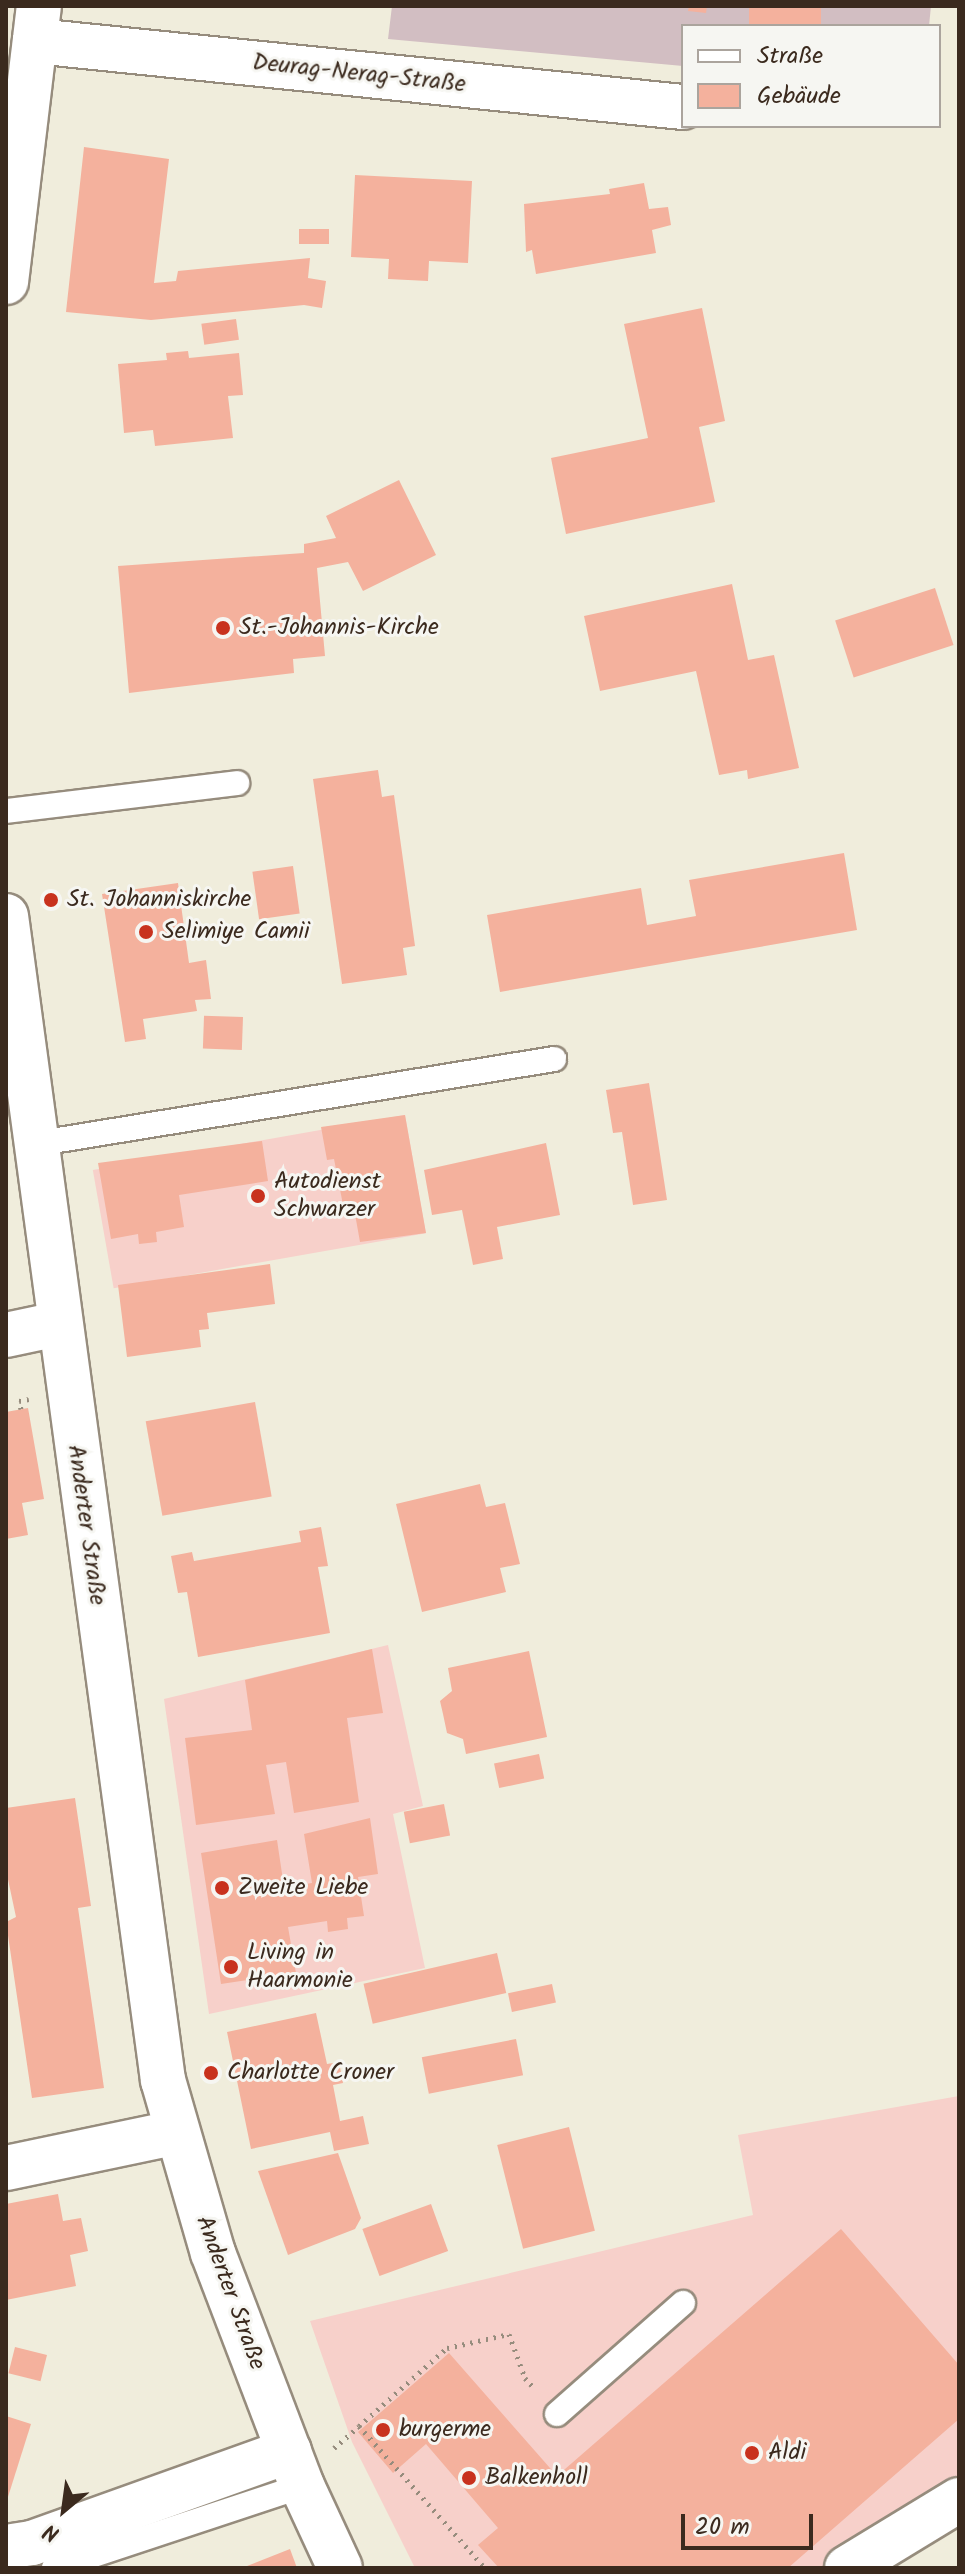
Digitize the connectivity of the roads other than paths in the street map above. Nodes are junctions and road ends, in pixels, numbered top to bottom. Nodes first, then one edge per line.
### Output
1 (37, 24) edge
2 (681, 107) edge
3 (6, 282) edge
4 (237, 783) dead end
5 (6, 811) edge
6 (6, 916) edge
7 (554, 1059) dead end
8 (16, 1088) edge
9 (34, 1144) junction
10 (58, 1324) junction
11 (6, 1335) edge
12 (174, 2133) junction
13 (6, 2168) edge
14 (683, 2303) dead end
15 (557, 2414) road end
16 (295, 2468) junction
17 (959, 2500) edge
18 (6, 2547) edge
19 (54, 2568) edge
20 (340, 2568) edge
21 (847, 2568) edge

1 - 2 main road, Deurag-Nerag-Straße
1 - 3 main road
4 - 5 lane
6 - 8 main road, Anderter Straße
7 - 9 lane
8 - 9 main road, Anderter Straße
9 - 10 main road, Anderter Straße
10 - 11 main road
10 - 12 main road, Anderter Straße
12 - 13 main road
12 - 16 main road, Anderter Straße
14 - 15 lane
16 - 18 main road
16 - 19 lane
16 - 20 main road, Anderter Straße
17 - 21 main road

